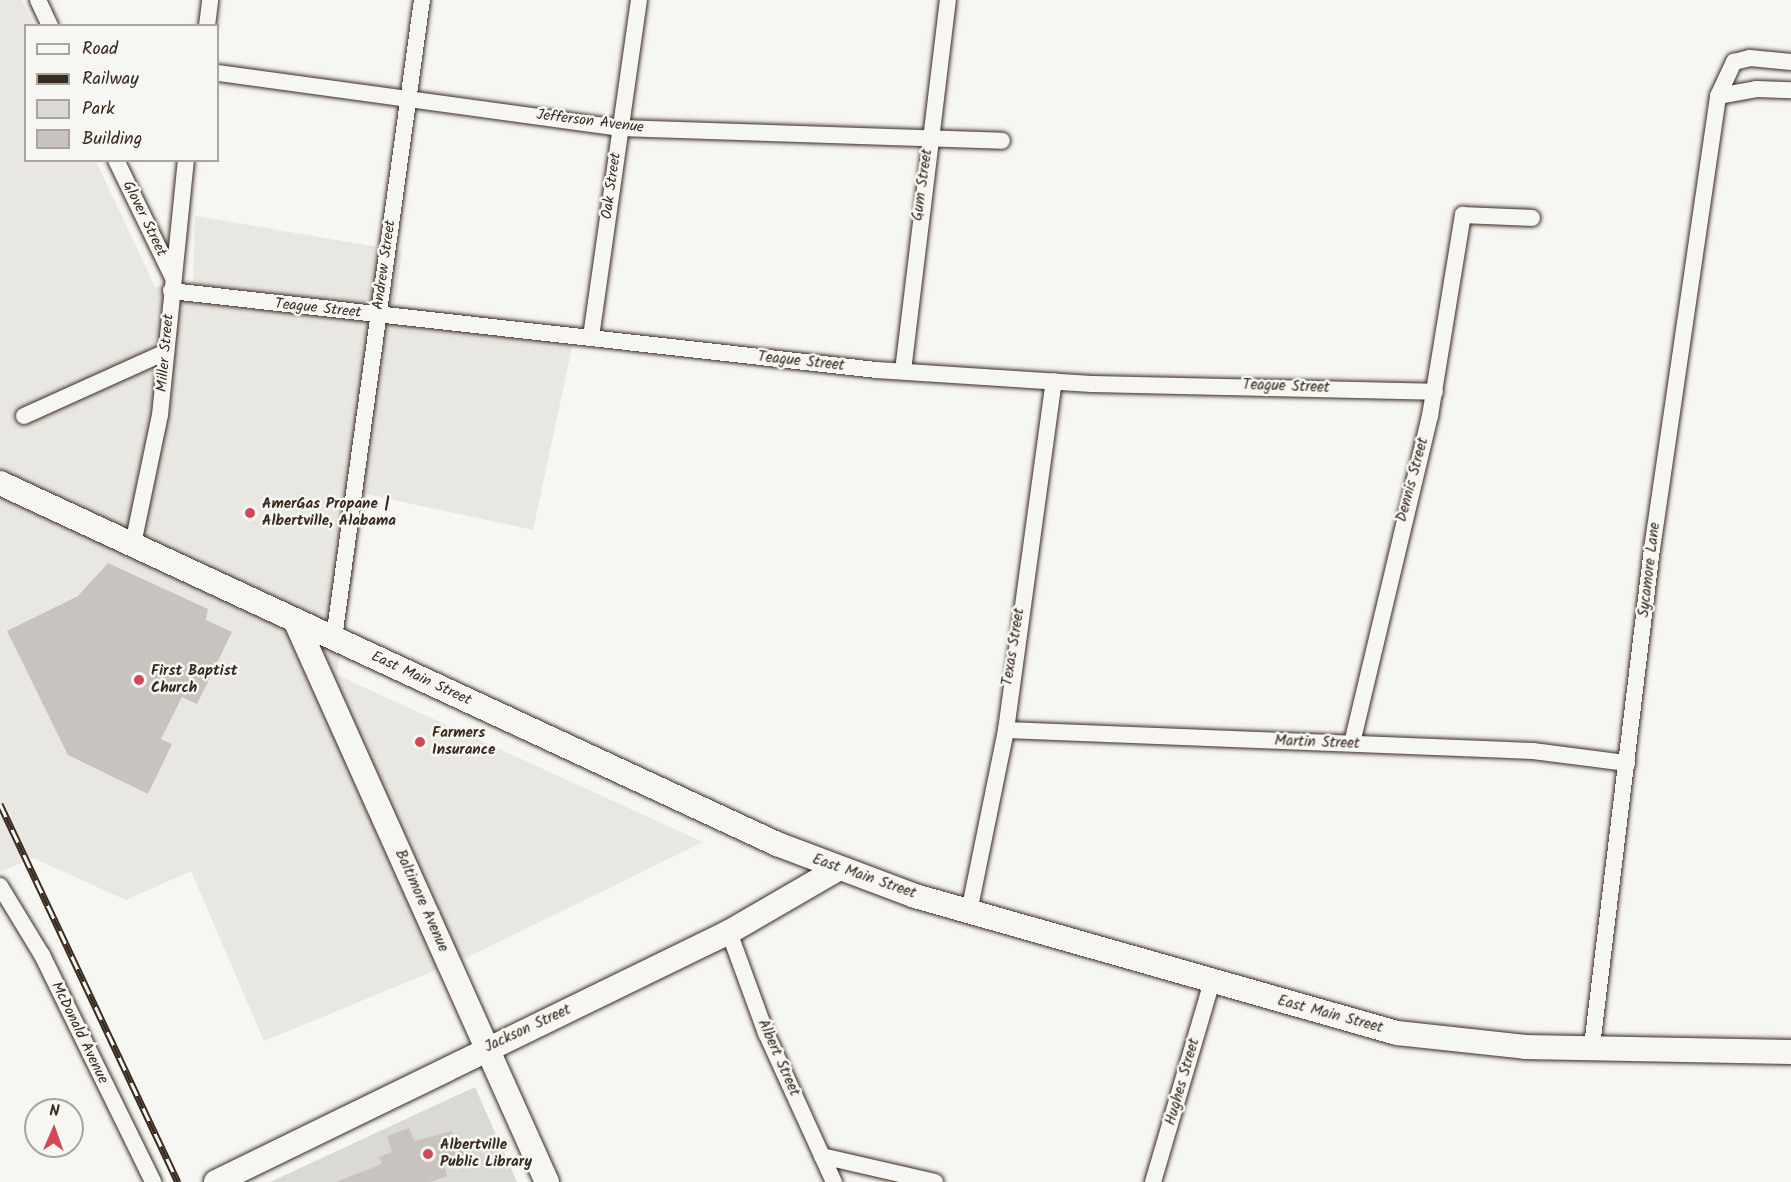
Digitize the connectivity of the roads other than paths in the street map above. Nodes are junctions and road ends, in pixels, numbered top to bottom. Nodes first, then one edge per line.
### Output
1 (38, 0) edge
2 (210, 0) edge
3 (422, 0) edge
4 (639, 0) edge
5 (948, 0) edge
6 (49, 24) edge
7 (207, 24) edge
8 (1791, 62) edge
9 (219, 73) edge
10 (1791, 90) edge
11 (1718, 96) junction
12 (410, 99) junction
13 (620, 128) junction
14 (930, 137) junction
15 (1002, 141) dead end
16 (117, 162) edge
17 (186, 162) edge
18 (1532, 218) dead end
19 (171, 284) junction
20 (379, 315) junction
21 (591, 337) junction
22 (166, 352) junction
23 (903, 371) junction
24 (1054, 381) junction
25 (1435, 392) junction
26 (24, 416) dead end
27 (0, 483) edge
28 (133, 544) junction
29 (295, 620) junction
30 (334, 638) junction
31 (1006, 730) junction
32 (1352, 743) junction
33 (1627, 763) junction
34 (836, 870) junction
35 (0, 886) edge
36 (969, 912) junction
37 (729, 932) junction
38 (1212, 981) junction
39 (1592, 1046) junction
40 (487, 1048) junction
41 (1791, 1052) edge
42 (822, 1156) junction
43 (153, 1182) edge
44 (216, 1182) edge
45 (547, 1182) edge
46 (834, 1182) edge
47 (935, 1182) edge
48 (1153, 1182) edge

1 - 6 street
2 - 7 street
3 - 12 street, Andrew Street
4 - 13 street, Oak Street
5 - 14 street, Gum Street
8 - 11 street, Sycamore Lane
9 - 12 street, Jefferson Avenue
10 - 11 street
11 - 33 street, Sycamore Lane
12 - 13 street, Jefferson Avenue
12 - 20 street, Andrew Street
13 - 14 street, Jefferson Avenue
13 - 21 street, Oak Street
14 - 15 street, Jefferson Avenue
14 - 23 street, Gum Street
16 - 19 street, Glover Street
17 - 19 street, Miller Street
18 - 25 street, Dennis Street
19 - 20 street, Teague Street
19 - 22 street, Miller Street
20 - 21 street, Teague Street
20 - 30 street, Andrew Street
21 - 23 street, Teague Street
22 - 26 street
22 - 28 street, Miller Street
23 - 24 street, Teague Street
24 - 25 street, Teague Street
24 - 31 street, Texas Street
25 - 32 street, Dennis Street
27 - 28 main road, East Main Street
28 - 29 main road, East Main Street
29 - 30 main road, East Main Street
29 - 40 main road, Baltimore Avenue
30 - 34 main road, East Main Street
31 - 32 street, Martin Street
31 - 36 street, Texas Street
32 - 33 street, Martin Street
33 - 39 street, Sycamore Lane
34 - 36 main road, East Main Street
34 - 37 main road, Jackson Street
35 - 43 street, McDonald Avenue
36 - 38 main road, East Main Street
37 - 40 main road, Jackson Street
37 - 42 street, Albert Street
38 - 39 main road, East Main Street
38 - 48 street, Hughes Street
39 - 41 main road, East Main Street
40 - 44 main road, Jackson Street
40 - 45 main road, Baltimore Avenue
42 - 46 street, Albert Street
42 - 47 street

